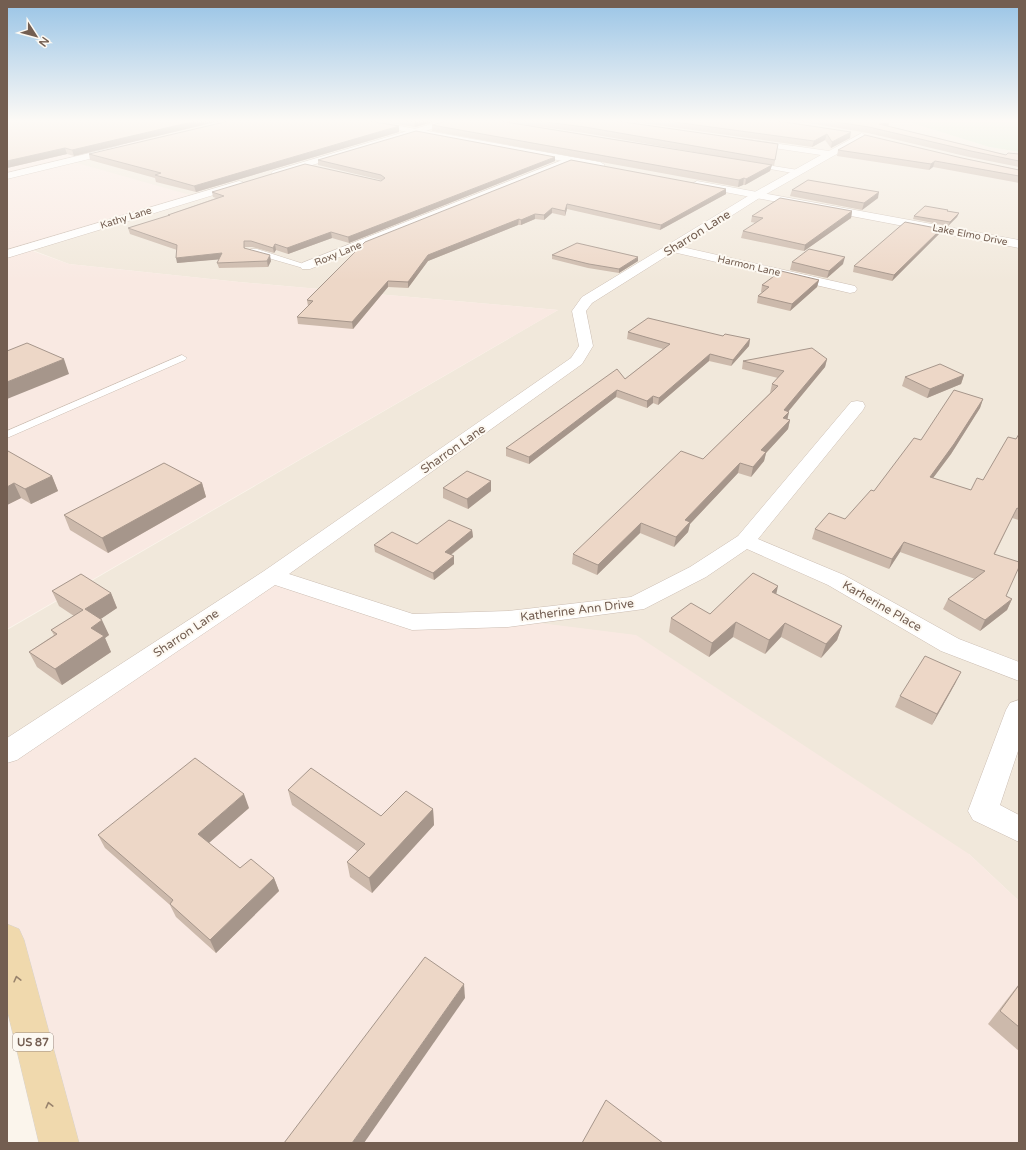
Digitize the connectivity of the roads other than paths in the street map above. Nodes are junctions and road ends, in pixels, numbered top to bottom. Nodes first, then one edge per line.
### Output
1 (274, 174) edge
2 (536, 174) edge
3 (795, 174) edge
4 (263, 177) edge
5 (248, 182) edge
6 (687, 182) edge
7 (757, 195) junction
8 (1019, 244) edge
9 (672, 248) junction
10 (249, 250) edge
11 (7, 254) edge
12 (306, 266) joint
13 (850, 290) dead end
14 (182, 358) dead end
15 (857, 406) dead end
16 (7, 435) edge
17 (745, 541) junction
18 (272, 576) junction
19 (1019, 672) edge
20 (1019, 710) edge
21 (7, 752) edge
22 (1019, 828) edge
23 (7, 940) edge
24 (59, 1143) edge

1 - 4 street
2 - 12 street, Roxy Lane
3 - 7 street, Sharron Lane
5 - 11 street, Kathy Lane
6 - 7 street, Lake Elmo Drive
7 - 8 street, Lake Elmo Drive
7 - 9 street, Sharron Lane
9 - 13 street, Harmon Lane
9 - 18 street, Sharron Lane
10 - 12 lane
14 - 16 lane
15 - 17 street, Katherine Ann Drive
17 - 18 street, Katherine Ann Drive
17 - 19 street, Karherine Place
18 - 21 street, Sharron Lane
20 - 22 street
24 -> 23 main road, US 87

